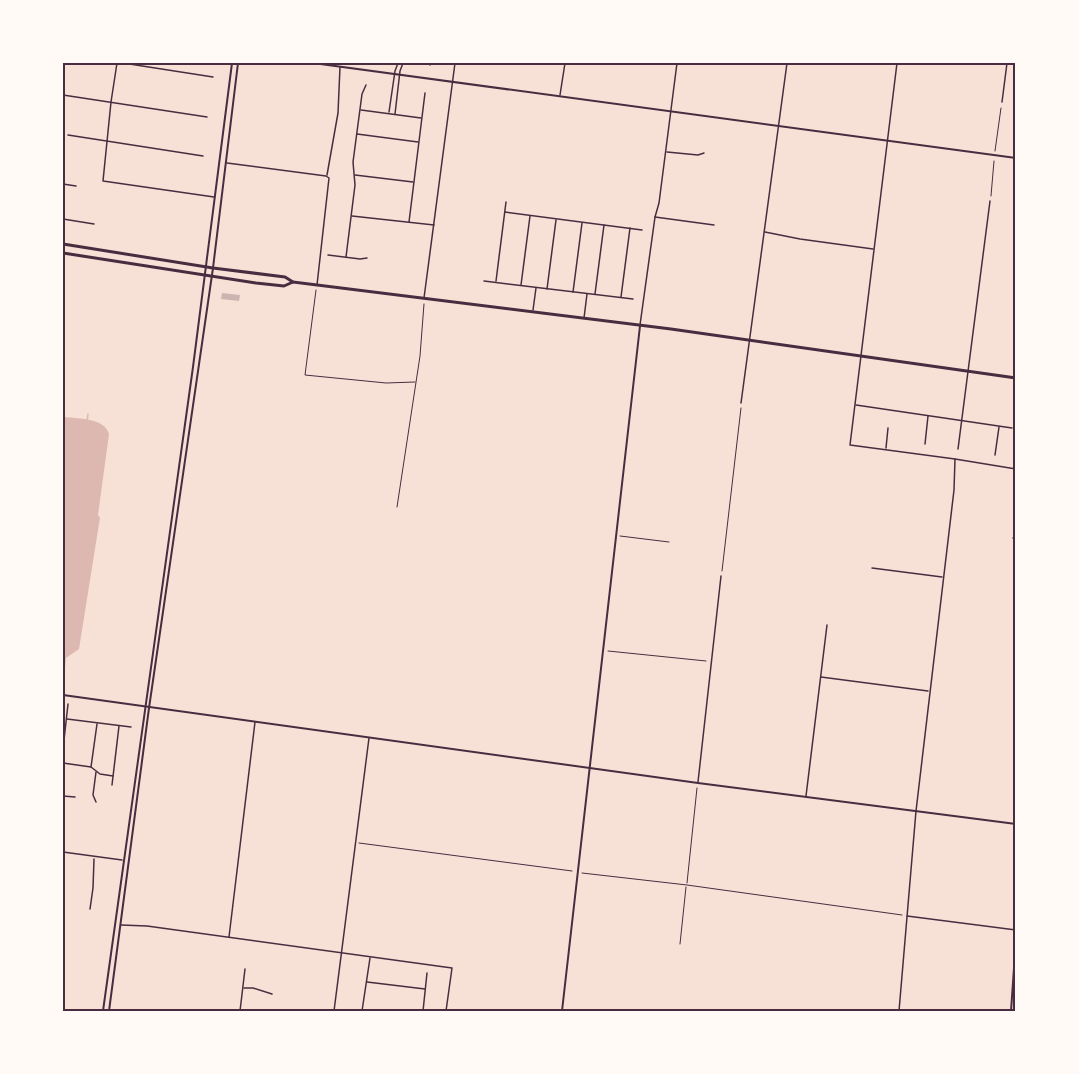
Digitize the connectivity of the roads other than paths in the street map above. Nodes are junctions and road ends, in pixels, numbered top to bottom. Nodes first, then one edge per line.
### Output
1 (117, 63) edge
2 (123, 63) edge
3 (232, 63) edge
4 (238, 63) edge
5 (313, 63) edge
6 (398, 63) edge
7 (403, 63) edge
8 (455, 63) edge
9 (565, 63) edge
10 (677, 63) edge
11 (787, 63) edge
12 (897, 63) edge
13 (1007, 63) edge
14 (340, 66) junction
15 (394, 74) junction
16 (400, 74) junction
17 (213, 77) dead end
18 (453, 82) junction
19 (366, 85) dead end
20 (425, 93) dead end
21 (63, 94) edge
22 (560, 96) junction
23 (111, 102) junction
24 (1002, 102) road end
25 (360, 110) junction
26 (670, 112) junction
27 (389, 113) junction
28 (394, 114) junction
29 (207, 117) dead end
30 (422, 118) junction
31 (778, 126) junction
32 (357, 134) junction
33 (68, 135) dead end
34 (108, 140) junction
35 (888, 141) junction
36 (419, 142) junction
37 (666, 151) junction
38 (704, 153) dead end
39 (203, 156) dead end
40 (1016, 158) edge
41 (226, 163) junction
42 (354, 175) junction
43 (328, 177) junction
44 (414, 182) junction
45 (63, 184) edge
46 (76, 186) dead end
47 (215, 197) junction
48 (990, 201) road end
49 (507, 202) dead end
50 (505, 212) junction
51 (351, 215) junction
52 (531, 216) junction
53 (655, 217) junction
54 (63, 219) edge
55 (556, 219) junction
56 (409, 222) junction
57 (582, 222) junction
58 (94, 224) dead end
59 (434, 225) junction
60 (604, 225) junction
61 (714, 225) dead end
62 (630, 228) junction
63 (642, 230) dead end
64 (764, 232) junction
65 (63, 244) edge
66 (873, 249) junction
67 (63, 254) edge
68 (328, 255) dead end
69 (346, 257) junction
70 (367, 258) dead end
71 (206, 267) junction
72 (213, 268) junction
73 (205, 276) junction
74 (212, 278) junction
75 (484, 281) dead end
76 (293, 282) junction
77 (496, 282) junction
78 (316, 285) junction
79 (521, 285) junction
80 (536, 287) junction
81 (547, 289) junction
82 (573, 292) junction
83 (587, 294) junction
84 (595, 295) junction
85 (621, 298) junction
86 (424, 299) junction
87 (633, 299) dead end
88 (533, 312) junction
89 (584, 319) junction
90 (640, 326) junction
91 (750, 340) junction
92 (860, 356) junction
93 (969, 371) junction
94 (1016, 378) edge
95 (741, 403) road end
96 (854, 404) junction
97 (928, 415) junction
98 (962, 421) junction
99 (999, 426) junction
100 (888, 428) dead end
101 (1012, 428) dead end
102 (925, 444) dead end
103 (885, 449) junction
104 (958, 449) dead end
105 (995, 455) dead end
106 (955, 459) junction
107 (1016, 469) edge
108 (872, 568) dead end
109 (721, 576) road end
110 (943, 577) junction
111 (827, 625) dead end
112 (821, 676) junction
113 (929, 691) junction
114 (63, 695) edge
115 (68, 704) dead end
116 (144, 707) junction
117 (149, 708) junction
118 (67, 719) junction
119 (255, 722) junction
120 (97, 723) junction
121 (119, 726) junction
122 (131, 727) dead end
123 (369, 736) junction
124 (63, 749) edge
125 (63, 763) edge
126 (91, 767) junction
127 (590, 767) junction
128 (96, 771) junction
129 (113, 777) junction
130 (698, 783) junction
131 (112, 785) dead end
132 (63, 796) edge
133 (75, 797) dead end
134 (806, 797) junction
135 (96, 802) dead end
136 (916, 811) junction
137 (1016, 824) edge
138 (63, 852) edge
139 (94, 858) junction
140 (123, 861) junction
141 (127, 874) junction
142 (90, 909) dead end
143 (907, 916) junction
144 (115, 924) junction
145 (120, 925) junction
146 (1016, 930) edge
147 (228, 938) junction
148 (1016, 939) edge
149 (340, 953) junction
150 (370, 957) junction
151 (245, 969) dead end
152 (427, 973) dead end
153 (367, 982) junction
154 (243, 988) junction
155 (425, 989) junction
156 (272, 994) dead end
157 (103, 1011) edge
158 (109, 1011) edge
159 (240, 1011) edge
160 (334, 1011) edge
161 (362, 1011) edge
162 (423, 1011) edge
163 (446, 1011) edge
164 (562, 1011) edge
165 (899, 1011) edge
166 (1011, 1011) edge

1 - 23 street
2 - 17 street
3 - 47 street
4 - 41 street
5 - 14 street
6 - 15 street
7 - 16 street
8 - 18 street
9 - 22 street
10 - 26 street
11 - 31 street
12 - 35 street
13 - 24 street
14 - 15 street
14 - 43 street
15 - 16 street
15 - 27 street
16 - 18 street
16 - 28 street
18 - 22 street
18 - 59 street
19 - 25 street
20 - 30 street
21 - 23 street
22 - 26 street
23 - 29 street
23 - 34 street
25 - 27 street
25 - 32 street
26 - 31 street
26 - 37 street
27 - 28 street
28 - 30 street
30 - 36 street
31 - 35 street
31 - 64 street
32 - 36 street
32 - 42 street
33 - 34 street
34 - 39 street
34 - 47 street
35 - 40 street
35 - 66 street
36 - 44 street
37 - 38 street
37 - 53 street
41 - 43 street
41 - 72 street
42 - 44 street
42 - 51 street
43 - 78 street
44 - 56 street
45 - 46 street
47 - 71 street
48 - 93 street
49 - 50 street
50 - 52 street
50 - 77 street
51 - 56 street
51 - 69 street
52 - 55 street
52 - 79 street
53 - 61 street
53 - 90 street
54 - 58 street
55 - 57 street
55 - 81 street
56 - 59 street
57 - 60 street
57 - 82 street
59 - 86 street
60 - 62 street
60 - 84 street
62 - 63 street
62 - 85 street
64 - 66 street
64 - 91 street
65 - 71 main road
66 - 92 street
67 - 73 main road
68 - 69 street
69 - 70 street
71 - 72 main road
71 - 73 street
72 - 74 street
72 - 76 main road
73 - 74 main road
73 - 116 street
74 - 76 main road
74 - 117 street
75 - 77 street
76 - 78 main road
77 - 79 street
78 - 86 main road
79 - 80 street
80 - 81 street
80 - 88 street
81 - 82 street
82 - 83 street
83 - 84 street
83 - 89 street
84 - 85 street
85 - 87 street
86 - 88 main road
88 - 89 main road
89 - 90 main road
90 - 91 main road
90 - 127 street
91 - 92 main road
91 - 95 street
92 - 93 main road
92 - 96 street
93 - 94 main road
93 - 98 street
96 - 97 street
96 - 103 street
97 - 98 street
97 - 102 street
98 - 99 street
98 - 104 street
99 - 101 street
99 - 105 street
100 - 103 street
103 - 106 street
106 - 107 street
106 - 110 street
108 - 110 street
109 - 130 street
110 - 113 street
111 - 112 street
112 - 113 street
112 - 134 street
113 - 136 street
114 - 116 street
115 - 118 street
116 - 117 street
116 - 140 street
117 - 119 street
117 - 141 street
118 - 120 street
118 - 124 street
119 - 123 street
119 - 147 street
120 - 121 street
120 - 126 street
121 - 122 street
121 - 129 street
123 - 127 street
123 - 149 street
125 - 126 street
126 - 128 street
127 - 130 street
127 - 164 street
128 - 129 street
128 - 135 street
129 - 131 street
130 - 134 street
132 - 133 street
134 - 136 street
136 - 137 street
136 - 143 street
138 - 139 street
139 - 140 street
139 - 142 street
140 - 141 street
140 - 144 street
141 - 145 street
143 - 146 street
143 - 165 street
144 - 145 street
144 - 157 street
145 - 147 street
145 - 158 street
147 - 149 street
148 - 166 street
149 - 150 street
149 - 160 street
150 - 153 street
150 - 163 street
151 - 154 street
152 - 155 street
153 - 155 street
153 - 161 street
154 - 156 street
154 - 159 street
155 - 162 street

